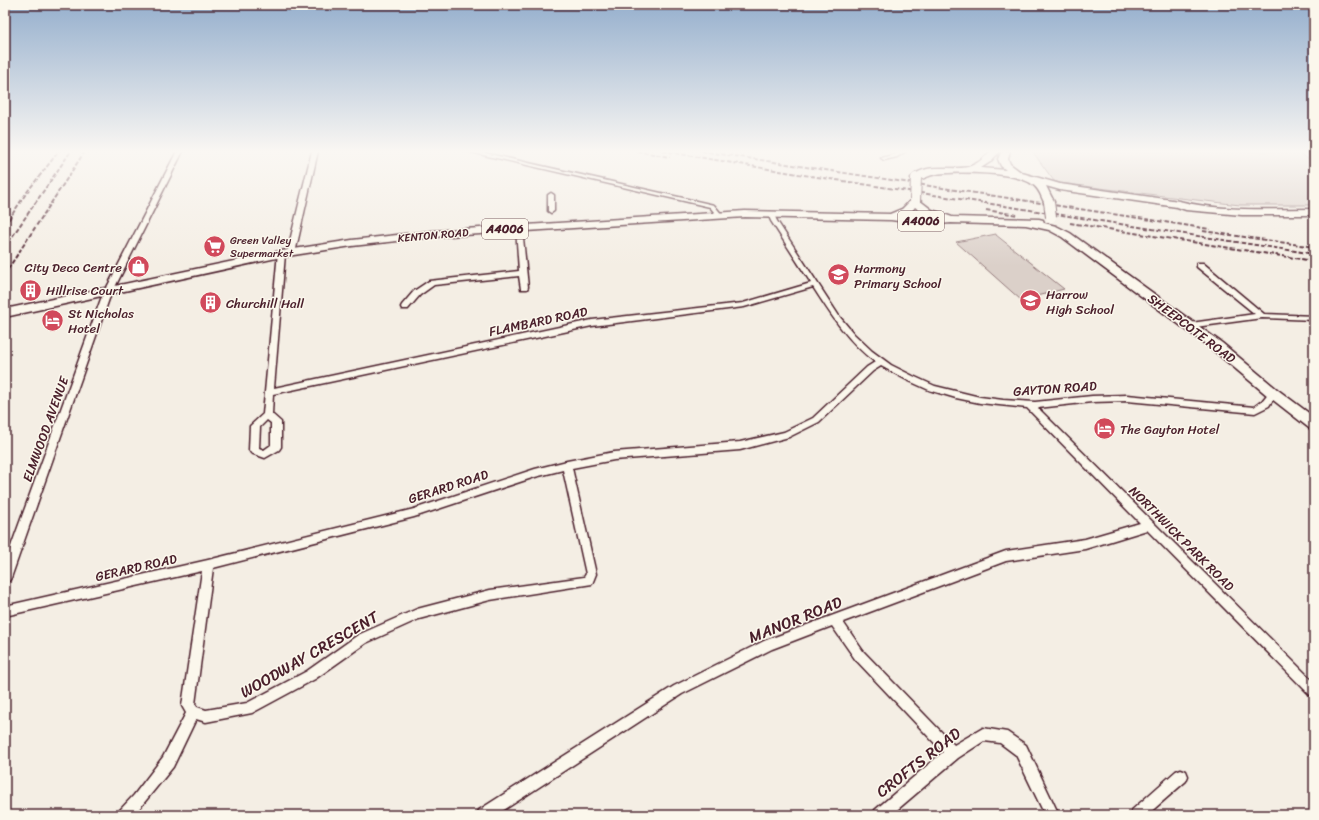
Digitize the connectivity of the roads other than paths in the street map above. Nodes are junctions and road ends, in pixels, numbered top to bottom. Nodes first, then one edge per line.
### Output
1 (160, 189) edge
2 (304, 189) edge
3 (639, 189) edge
4 (916, 189) edge
5 (1043, 189) edge
6 (1076, 189) edge
7 (551, 196) dead end
8 (1048, 199) junction
9 (915, 202) junction
10 (1186, 208) junction
11 (551, 211) dead end
12 (1314, 212) edge
13 (771, 214) junction
14 (720, 216) junction
15 (891, 217) junction
16 (1051, 217) junction
17 (951, 220) junction
18 (1030, 223) junction
19 (519, 228) junction
20 (1066, 235) junction
21 (286, 254) junction
22 (1200, 265) dead end
23 (522, 273) junction
24 (815, 284) junction
25 (524, 288) dead end
26 (109, 290) junction
27 (405, 306) dead end
28 (5, 313) edge
29 (1262, 316) junction
30 (1314, 318) edge
31 (1191, 326) junction
32 (881, 362) junction
33 (268, 392) junction
34 (1273, 393) junction
35 (1029, 405) junction
36 (267, 415) dead end
37 (1314, 424) edge
38 (567, 466) junction
39 (1149, 525) junction
40 (208, 565) junction
41 (5, 578) edge
42 (5, 611) edge
43 (834, 620) junction
44 (1314, 691) edge
45 (193, 712) junction
46 (953, 753) junction
47 (1181, 776) dead end
48 (125, 815) edge
49 (484, 815) edge
50 (880, 815) edge
51 (1052, 815) edge
52 (1137, 815) edge

1 - 26 street, ELMWOOD AVENUE
2 - 21 street
3 - 14 street
4 - 9 main road, bridge
5 - 8 main road
6 - 10 main road
7 - 11 street
8 - 10 main road
8 - 16 main road, bridge
9 - 15 main road, KENTON ROAD / A4006
9 - 17 main road
10 - 12 main road
13 - 14 main road, KENTON ROAD / A4006
13 - 15 main road, KENTON ROAD / A4006
13 - 24 street, GAYTON ROAD
14 - 19 main road, KENTON ROAD / A4006
15 - 17 main road, KENTON ROAD / A4006
16 - 18 main road
16 - 20 main road, SHEEPCOTE ROAD
17 - 18 main road
18 - 20 main road, SHEEPCOTE ROAD
19 - 21 main road, KENTON ROAD / A4006
19 - 23 street
20 - 31 main road, SHEEPCOTE ROAD
21 - 26 main road, KENTON ROAD / A4006
21 - 33 street
22 - 29 street
23 - 25 street
23 - 27 street
24 - 32 street, GAYTON ROAD
24 - 33 street, FLAMBARD ROAD
26 - 28 main road, KENTON ROAD / A4006
26 - 41 street, ELMWOOD AVENUE
29 - 30 street
29 - 31 street
31 - 34 main road, SHEEPCOTE ROAD
32 - 35 street, GAYTON ROAD
32 - 38 street, GERARD ROAD
33 - 36 street
34 - 35 street, GAYTON ROAD
34 - 37 main road, SHEEPCOTE ROAD
35 - 39 street, NORTHWICK PARK ROAD
38 - 40 street, GERARD ROAD
38 - 45 street, WOODWAY CRESCENT
39 - 43 street, MANOR ROAD
39 - 44 street, NORTHWICK PARK ROAD
40 - 42 street, GERARD ROAD
40 - 45 street
43 - 46 street
43 - 49 street, MANOR ROAD
45 - 48 street
46 - 50 street, CROFTS ROAD
46 - 51 street, CROFTS ROAD
47 - 52 street

